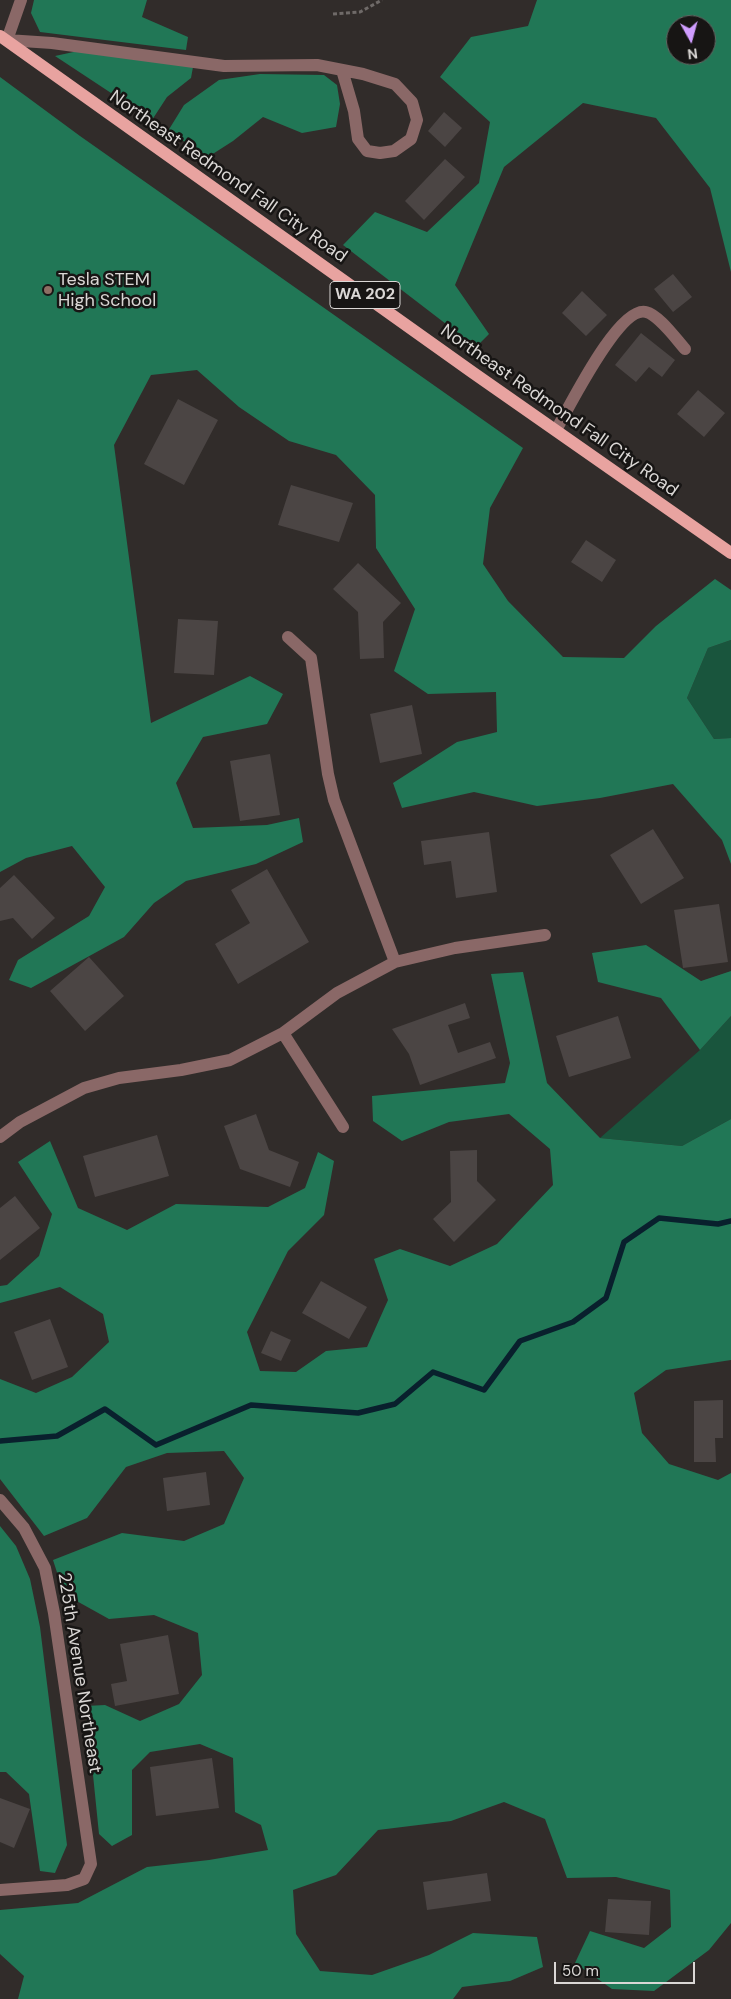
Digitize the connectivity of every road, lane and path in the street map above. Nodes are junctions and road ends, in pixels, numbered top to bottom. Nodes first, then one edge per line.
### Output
1 (21, 0) edge
2 (382, 0) edge
3 (333, 14) dead end
4 (3, 38) edge
5 (342, 70) junction
6 (685, 349) dead end
7 (556, 430) junction
8 (731, 553) edge
9 (288, 637) dead end
10 (545, 935) dead end
11 (395, 962) junction
12 (283, 1033) junction
13 (344, 1127) dead end
14 (0, 1137) edge
15 (0, 1500) edge
16 (0, 1890) edge

1 - 4 street
2 - 3 path
4 - 5 street
4 - 7 main road, Northeast Redmond Fall City Road / WA 202
5 - 5 street
6 - 7 street
7 - 8 main road, Northeast Redmond Fall City Road / WA 202
9 - 11 street
10 - 11 street
11 - 12 street
12 - 13 street
12 - 14 street
15 - 16 street, 225th Avenue Northeast

